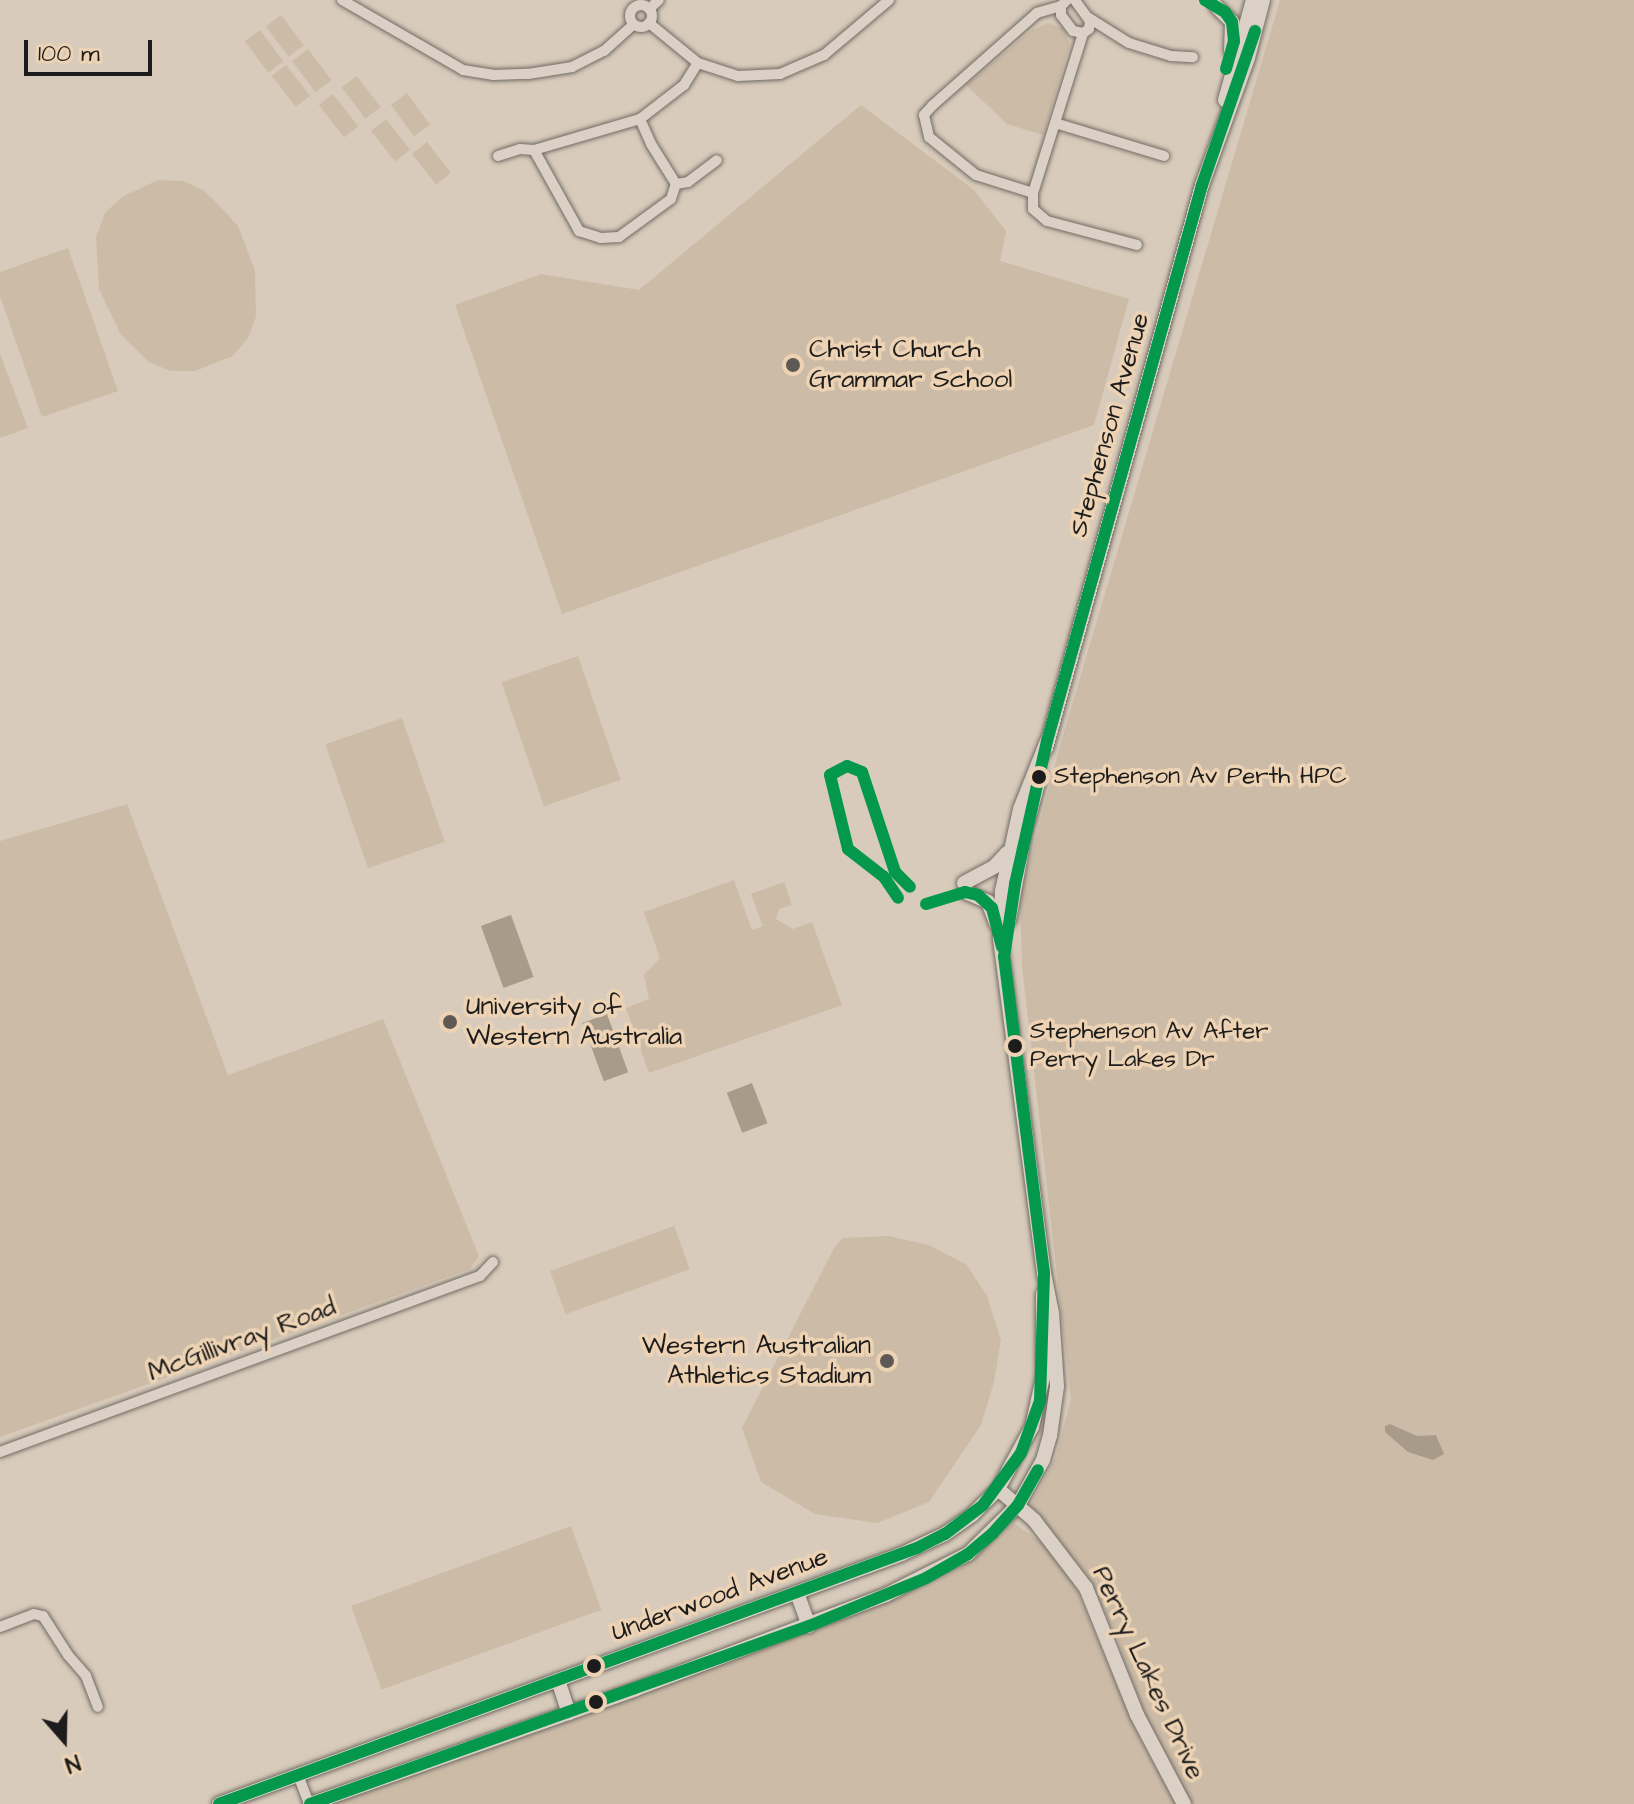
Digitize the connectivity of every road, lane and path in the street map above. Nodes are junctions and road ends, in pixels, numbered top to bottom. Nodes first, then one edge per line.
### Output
1 (342, 0) edge
2 (623, 0) edge
3 (659, 0) edge
4 (889, 0) edge
5 (1237, 0) edge
6 (1262, 0) edge
7 (1078, 1) edge
8 (1211, 3) edge
9 (1251, 6) edge
10 (1063, 7) edge
11 (632, 8) junction
12 (649, 9) junction
13 (1089, 18) junction
14 (649, 23) junction
15 (633, 25) junction
16 (1081, 31) junction
17 (1255, 31) junction
18 (1115, 35) junction
19 (1193, 57) dead end
20 (698, 63) junction
21 (1225, 99) junction
22 (640, 119) junction
23 (1055, 123) junction
24 (1221, 123) junction
25 (534, 150) junction
26 (498, 156) dead end
27 (1164, 156) dead end
28 (717, 160) dead end
29 (676, 184) junction
30 (1033, 193) junction
31 (1137, 245) dead end
32 (1047, 741) junction
33 (1010, 849) junction
34 (1000, 937) junction
35 (1004, 957) junction
36 (493, 1262) dead end
37 (1044, 1273) junction
38 (0, 1452) edge
39 (995, 1492) junction
40 (1015, 1508) junction
41 (797, 1593) junction
42 (809, 1626) junction
43 (0, 1627) edge
44 (558, 1680) junction
45 (98, 1707) dead end
46 (569, 1713) junction
47 (298, 1775) junction
48 (219, 1804) edge
49 (309, 1804) edge
50 (1184, 1804) edge

1 - 15 street
2 - 11 street
3 - 12 street
4 - 20 street
5 - 9 main road
6 - 9 main road
6 - 17 main road, Stephenson Avenue
7 - 13 street
8 - 9 main road
8 - 21 main road
9 - 17 main road
9 - 21 main road, Stephenson Avenue
10 - 16 street
10 - 30 street
11 - 12 street
11 - 15 street
12 - 14 street
13 - 16 street
13 - 18 street
14 - 15 street
14 - 20 street
16 - 18 street
16 - 23 street
17 - 24 main road, Stephenson Avenue
18 - 19 street
20 - 22 street
21 - 24 main road, Stephenson Avenue
22 - 25 street
22 - 29 street
23 - 27 street
23 - 30 street
24 - 32 main road, Stephenson Avenue
25 - 26 street
25 - 29 street
28 - 29 street
30 - 31 street
32 - 33 main road, Stephenson Avenue
32 - 35 main road, Stephenson Avenue
33 - 34 main road, Stephenson Avenue
33 - 34 main road
34 - 35 main road, Stephenson Avenue
35 - 37 main road, Stephenson Avenue
36 - 38 street, McGillivray Road
37 - 39 main road, Stephenson Avenue
37 - 40 main road, Stephenson Avenue
39 - 40 main road, Perry Lakes Drive
39 - 41 main road, Underwood Avenue
40 - 42 main road
40 - 50 main road, Perry Lakes Drive
41 - 42 main road
41 - 44 main road, Underwood Avenue
42 - 46 main road
43 - 45 street
44 - 46 main road
44 - 47 main road, Underwood Avenue
46 - 49 main road
47 - 48 main road, Underwood Avenue
47 - 49 street

